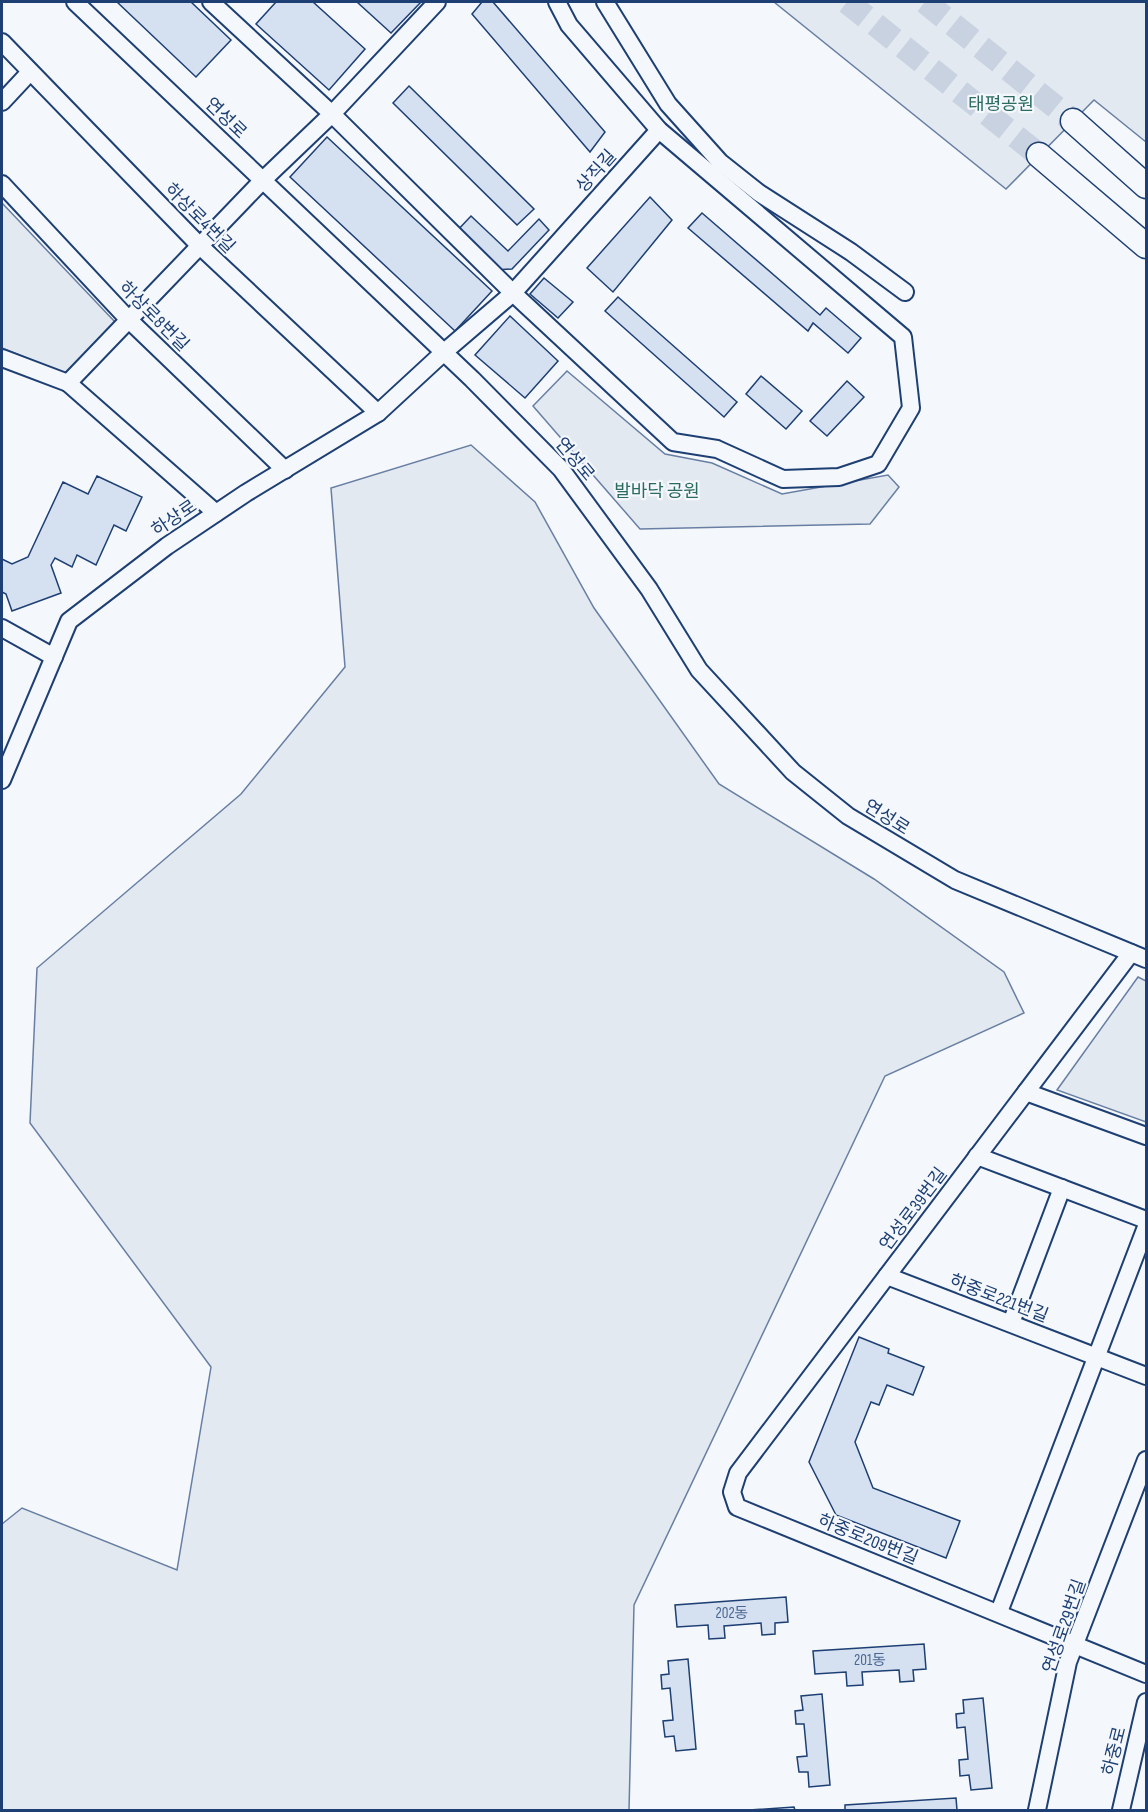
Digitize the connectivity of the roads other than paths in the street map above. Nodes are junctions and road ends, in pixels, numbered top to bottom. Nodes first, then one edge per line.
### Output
1 (75, 2) edge
2 (211, 2) edge
3 (437, 2) edge
4 (557, 2) edge
5 (605, 2) edge
6 (2, 42) edge
7 (30, 72) junction
8 (2, 102) edge
9 (332, 114) junction
10 (1073, 121) tunnel mouth
11 (659, 130) junction
12 (1039, 155) tunnel mouth
13 (263, 180) junction
14 (2, 184) edge
15 (1146, 186) edge
16 (200, 246) junction
17 (1146, 246) edge
18 (905, 292) dead end
19 (513, 293) junction
20 (129, 320) junction
21 (443, 353) junction
22 (2, 358) edge
23 (68, 383) junction
24 (378, 413) junction
25 (285, 470) junction
26 (216, 513) junction
27 (2, 628) edge
28 (54, 657) junction
29 (2, 780) edge
30 (1139, 956) edge
31 (1026, 1092) junction
32 (1146, 1136) edge
33 (977, 1156) junction
34 (1062, 1188) junction
35 (1146, 1220) edge
36 (1146, 1227) edge
37 (887, 1276) junction
38 (1011, 1323) junction
39 (1097, 1357) junction
40 (1146, 1376) edge
41 (1146, 1460) edge
42 (732, 1492) joint
43 (999, 1612) junction
44 (1076, 1644) junction
45 (1146, 1674) edge
46 (1146, 1702) edge
47 (1037, 1810) edge
48 (1121, 1810) edge

1 - 13 street, 연성로
2 - 9 street
3 - 9 street
4 - 11 street
5 - 18 street
6 - 7 street, 하상로4번길
7 - 8 street
7 - 16 street, 하상로4번길
9 - 13 street
9 - 19 street
10 - 15 highway
11 - 19 street, 상직길
11 - 19 street
12 - 17 highway
13 - 16 street
13 - 21 street, 연성로
14 - 20 street, 하상로8번길
16 - 20 street
16 - 24 street, 하상로4번길
19 - 21 street, 상직길
20 - 23 street
20 - 25 street, 하상로8번길
21 - 24 street, 하상로
21 - 30 street, 연성로
22 - 23 street
23 - 26 street
24 - 25 street, 하상로
25 - 26 street, 하상로
26 - 28 street, 하상로
27 - 28 street
28 - 29 street, 하상로
30 - 31 street, 연성로39번길
31 - 32 street
31 - 33 street, 연성로39번길
33 - 34 street
33 - 37 street, 연성로39번길
34 - 35 street
34 - 38 street
36 - 39 street
37 - 38 street, 하중로221번길
37 - 42 street, 연성로39번길
38 - 39 street, 하중로221번길
39 - 40 street, 하중로221번길
39 - 43 street
41 - 44 street, 연성로29번길
42 - 43 street, 하중로209번길
43 - 44 street, 하중로209번길
44 - 45 street, 하중로209번길
44 - 47 street, 연성로29번길
46 - 48 street, 하중로

